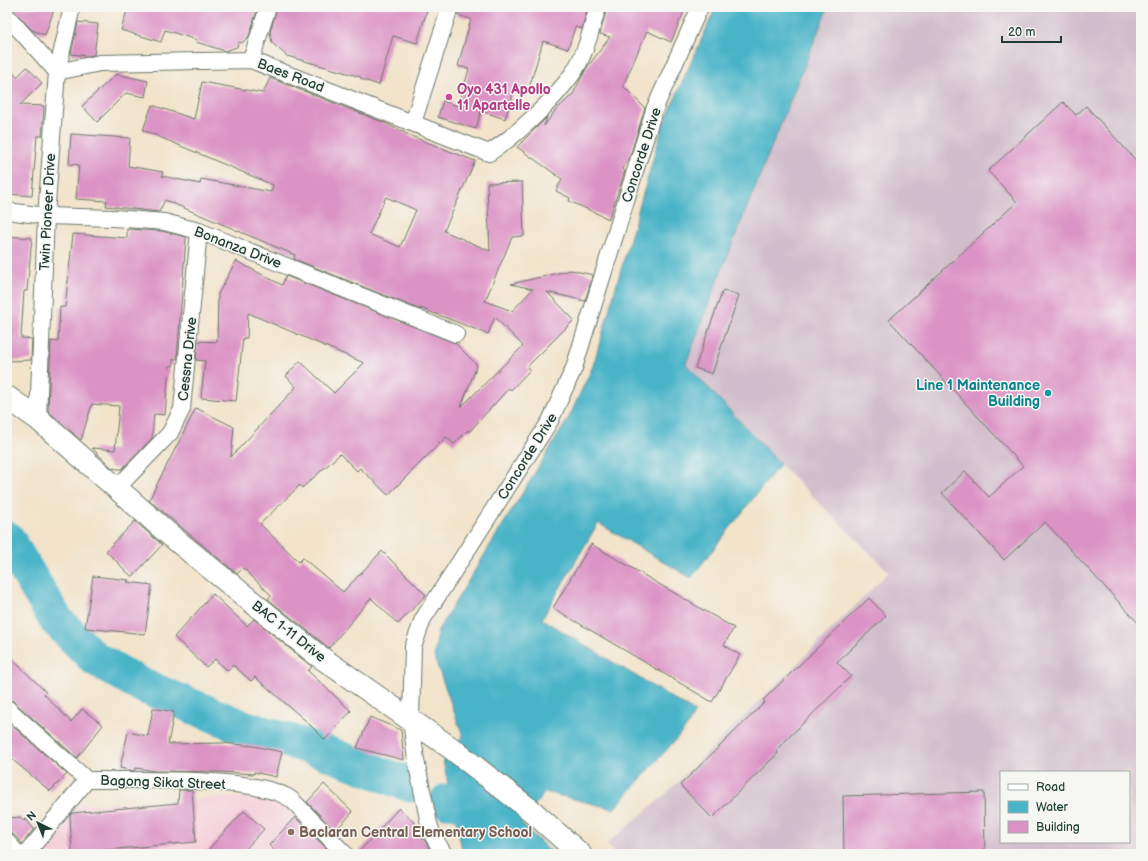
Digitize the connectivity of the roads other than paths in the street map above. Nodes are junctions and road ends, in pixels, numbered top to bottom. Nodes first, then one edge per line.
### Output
1 (72, 7) edge
2 (268, 7) edge
3 (450, 7) edge
4 (598, 7) edge
5 (700, 7) edge
6 (7, 16) edge
7 (251, 60) junction
8 (57, 72) junction
9 (413, 123) junction
10 (7, 212) edge
11 (46, 216) junction
12 (199, 231) junction
13 (456, 334) dead end
14 (7, 397) edge
15 (38, 419) junction
16 (117, 488) junction
17 (7, 708) edge
18 (411, 719) junction
19 (87, 780) junction
20 (7, 842) edge
21 (18, 854) edge
22 (26, 854) edge
23 (345, 854) edge
24 (444, 854) edge
25 (580, 854) edge

1 - 8 street, Twin Pioneer Drive
2 - 7 street
3 - 9 street
4 - 9 street, Baes Road
5 - 18 street, Concorde Drive
6 - 8 street
7 - 8 street, Baes Road
7 - 9 street, Baes Road
8 - 11 street, Twin Pioneer Drive
10 - 11 street, Bonanza Drive
11 - 12 street, Bonanza Drive
11 - 15 street, Twin Pioneer Drive
12 - 13 street, Bonanza Drive
12 - 16 street, Cessna Drive
14 - 15 street, BAC 1-11 Drive
15 - 16 street, BAC 1-11 Drive
16 - 18 street, BAC 1-11 Drive
17 - 19 street, Bagong Sikat Street
18 - 24 street, Concorde Drive
18 - 25 street, BAC 1-11 Drive
19 - 22 street
19 - 23 street, Bagong Sikat Street
20 - 21 street

